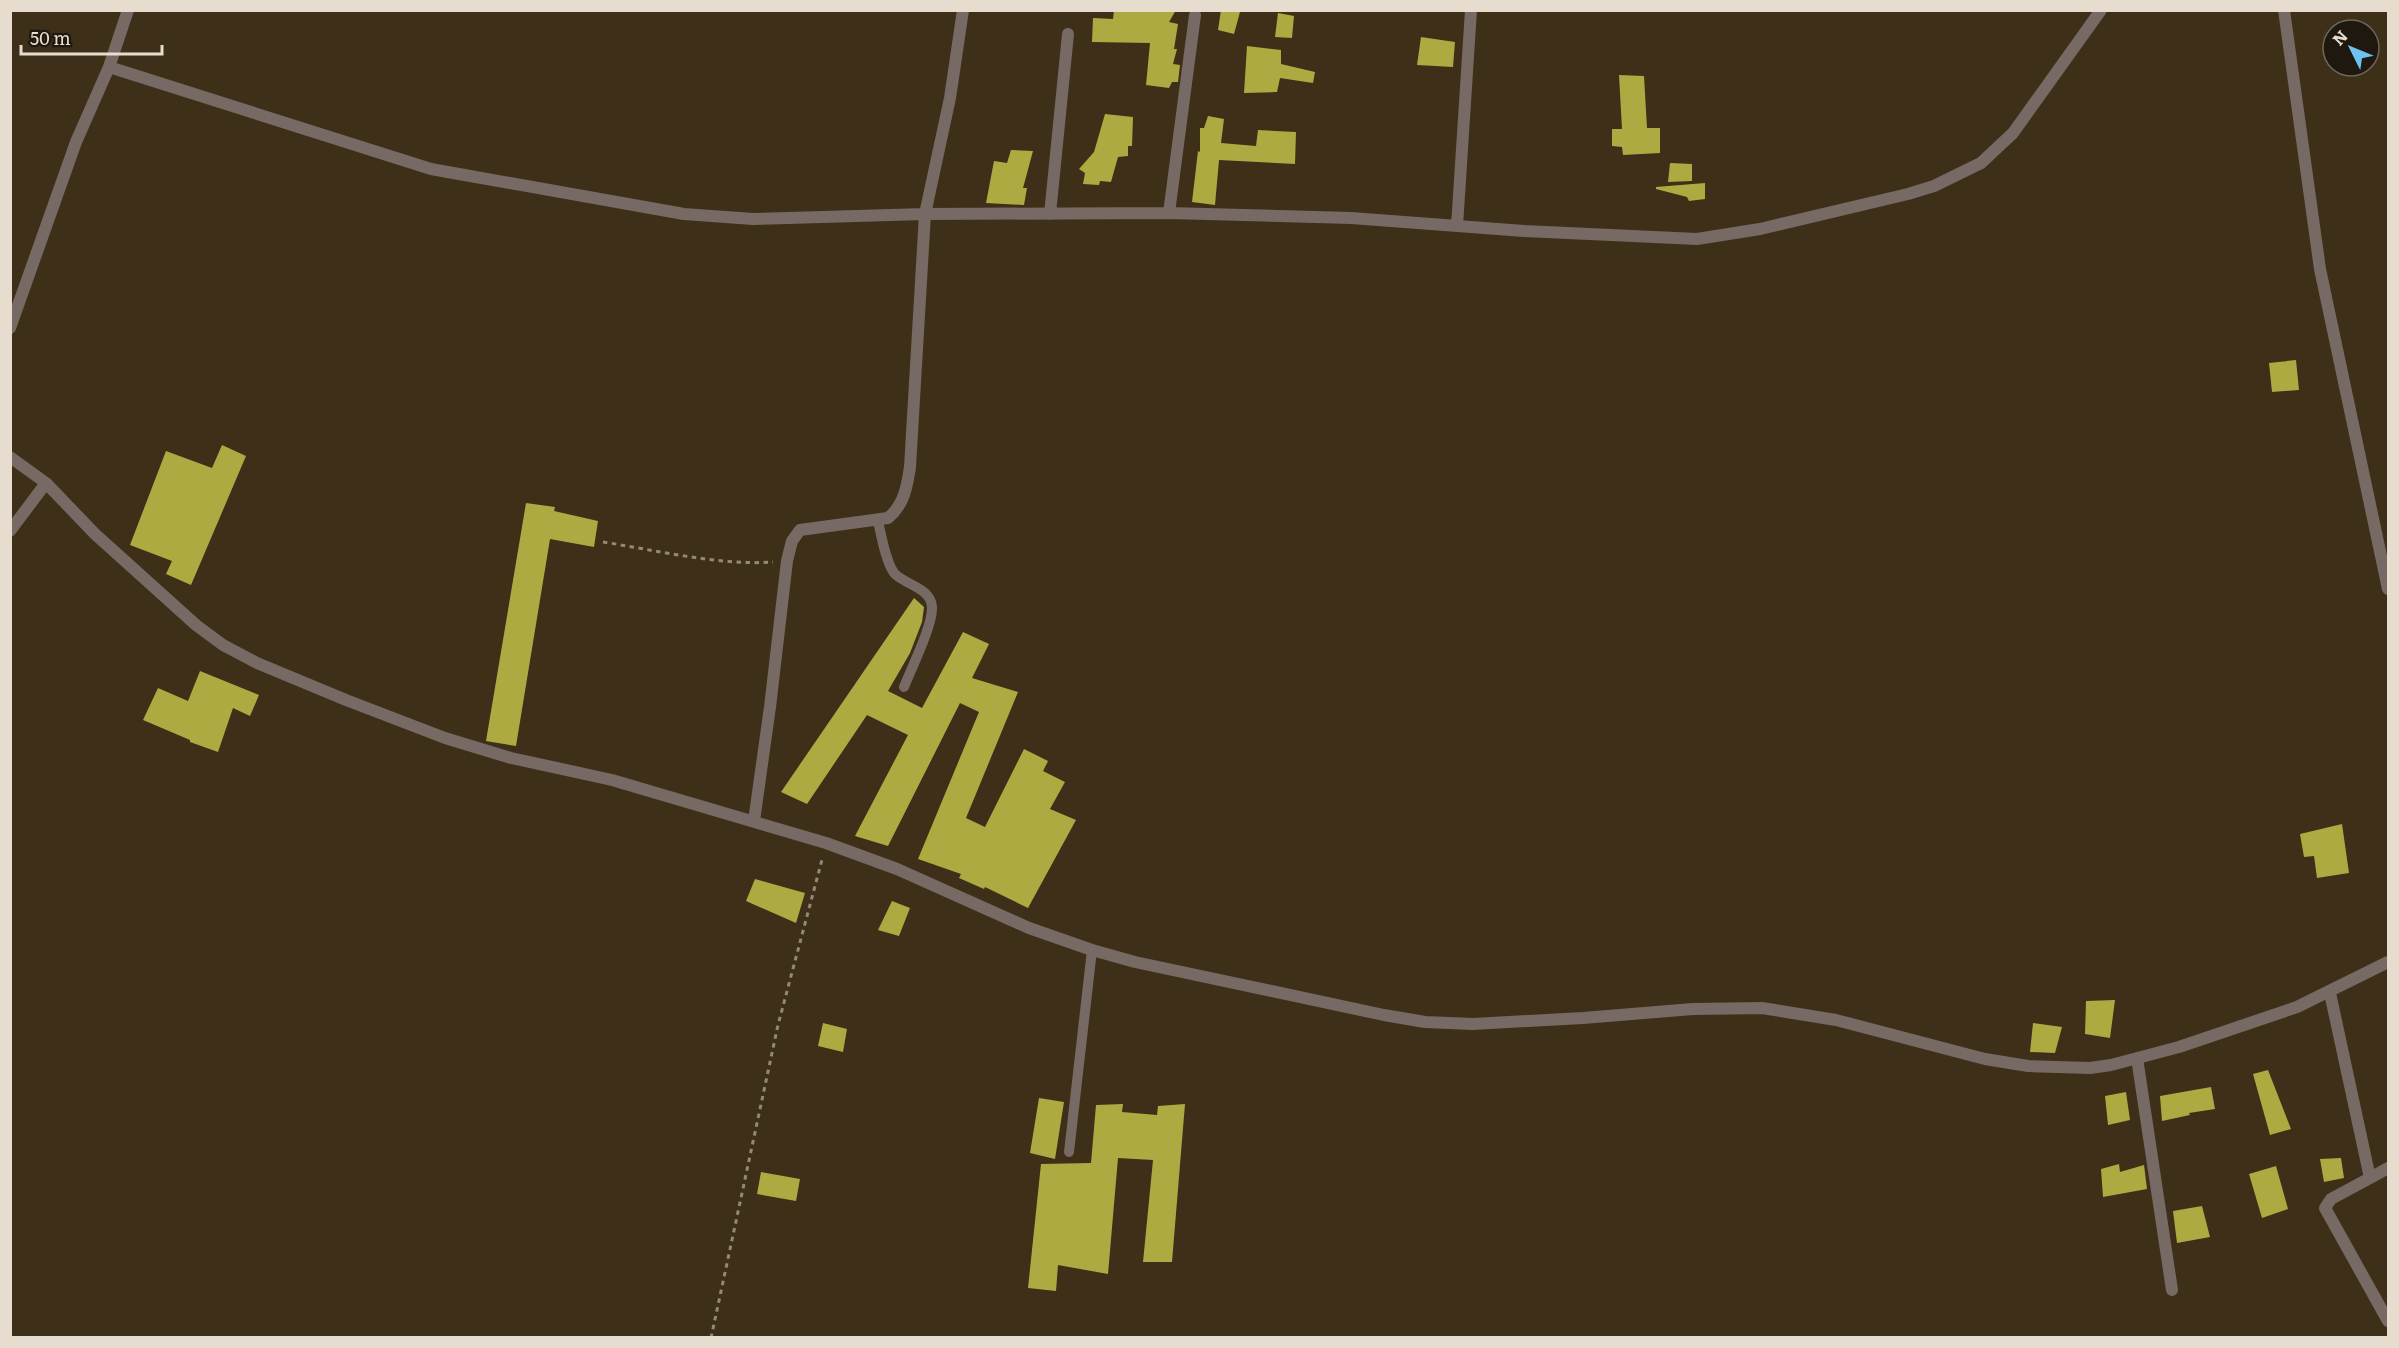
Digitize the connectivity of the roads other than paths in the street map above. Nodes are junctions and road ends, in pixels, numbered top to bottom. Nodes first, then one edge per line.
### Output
1 (128, 10) edge
2 (963, 10) edge
3 (1471, 10) edge
4 (2101, 10) edge
5 (2284, 10) edge
6 (1195, 15) dead end
7 (1068, 34) dead end
8 (109, 67) junction
9 (1169, 213) junction
10 (925, 214) junction
11 (1050, 214) junction
12 (1457, 226) junction
13 (10, 328) edge
14 (10, 457) edge
15 (45, 483) junction
16 (878, 521) junction
17 (10, 531) edge
18 (2388, 589) edge
19 (904, 687) dead end
20 (754, 821) junction
21 (1092, 950) junction
22 (2388, 962) edge
23 (2330, 993) junction
24 (2138, 1058) junction
25 (1069, 1152) dead end
26 (2388, 1168) edge
27 (2370, 1178) junction
28 (2172, 1290) dead end
29 (2388, 1321) edge

1 - 8 street
2 - 10 street
3 - 12 street
4 - 12 street
5 - 18 street
6 - 9 street
7 - 11 street
8 - 10 street
8 - 13 street
9 - 11 street
9 - 12 street
10 - 11 street
10 - 16 street
14 - 15 street
15 - 17 street
15 - 20 street
16 - 19 lane
16 - 20 street
20 - 21 street
21 - 24 street
21 - 25 lane
22 - 23 street
23 - 24 street
23 - 27 street
24 - 28 street
26 - 27 street
27 - 29 street

